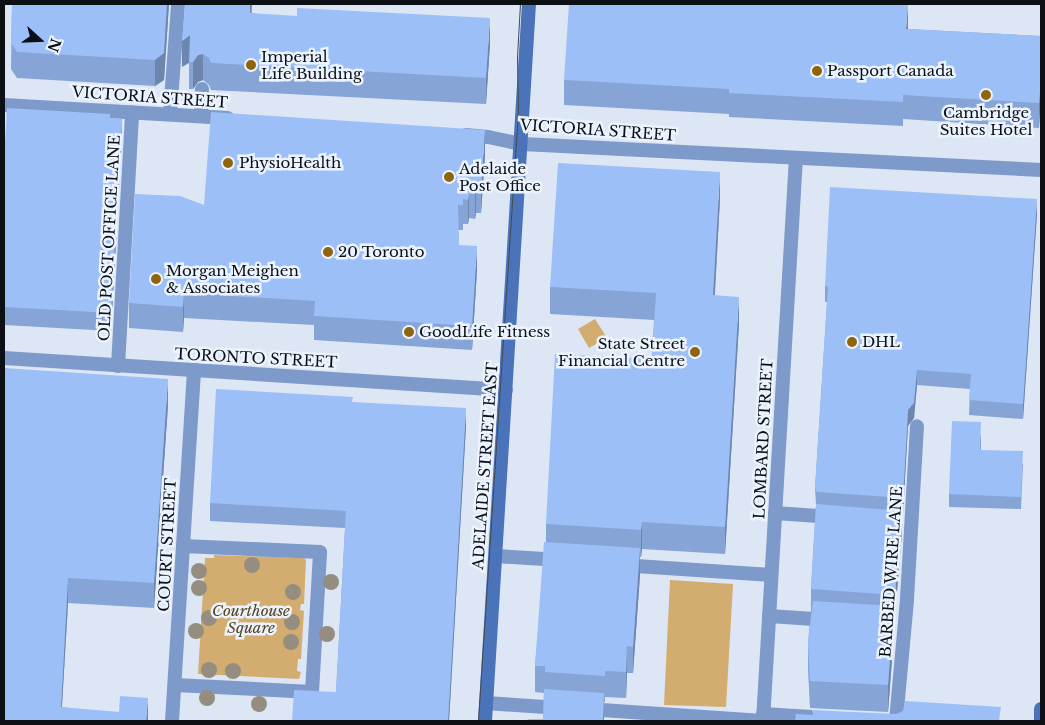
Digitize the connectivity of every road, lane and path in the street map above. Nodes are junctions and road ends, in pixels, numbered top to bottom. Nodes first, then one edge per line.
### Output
1 (178, 4) edge
2 (529, 4) edge
3 (202, 89) edge
4 (4, 105) edge
5 (132, 112) junction
6 (170, 114) junction
7 (201, 116) junction
8 (240, 119) edge
9 (448, 134) edge
10 (522, 144) junction
11 (796, 158) junction
12 (1041, 170) edge
13 (4, 358) edge
14 (118, 366) junction
15 (194, 370) junction
16 (506, 390) junction
17 (917, 426) dead end
18 (775, 513) junction
19 (843, 518) edge
20 (183, 546) junction
21 (496, 556) junction
22 (577, 561) edge
23 (606, 564) edge
24 (771, 575) junction
25 (769, 616) junction
26 (846, 621) edge
27 (175, 685) junction
28 (486, 703) junction
29 (1041, 709) edge
30 (653, 717) edge
31 (830, 718) edge
32 (763, 719) edge
33 (172, 721) edge
34 (485, 721) edge
35 (877, 721) edge
36 (887, 721) edge
37 (896, 721) edge
38 (1040, 721) edge

1 - 6 street
2 - 10 main road, ADELAIDE STREET EAST
3 - 7 street
4 - 5 street, VICTORIA STREET
5 - 6 street, VICTORIA STREET
5 - 14 street, OLD POST OFFICE LANE
6 - 7 street, VICTORIA STREET
7 - 8 street, VICTORIA STREET
9 - 10 street, VICTORIA STREET
10 - 11 street, VICTORIA STREET
10 - 16 main road, ADELAIDE STREET EAST
11 - 12 street, VICTORIA STREET
11 - 18 street, LOMBARD STREET
13 - 14 street, TORONTO STREET
14 - 15 street, TORONTO STREET
15 - 16 street, TORONTO STREET
15 - 20 street, COURT STREET
16 - 21 main road, ADELAIDE STREET EAST
17 - 37 street, BARBED WIRE LANE
18 - 19 street
18 - 24 street, LOMBARD STREET
20 - 27 street, COURT STREET
20 - 27 street
21 - 22 street
21 - 28 main road, ADELAIDE STREET EAST
23 - 24 street
24 - 25 street, LOMBARD STREET
25 - 26 street
25 - 32 street, LOMBARD STREET
27 - 33 street, COURT STREET
28 - 30 street
28 - 34 main road, ADELAIDE STREET EAST
29 - 38 main road
30 - 32 street
31 - 32 street
35 - 36 street

